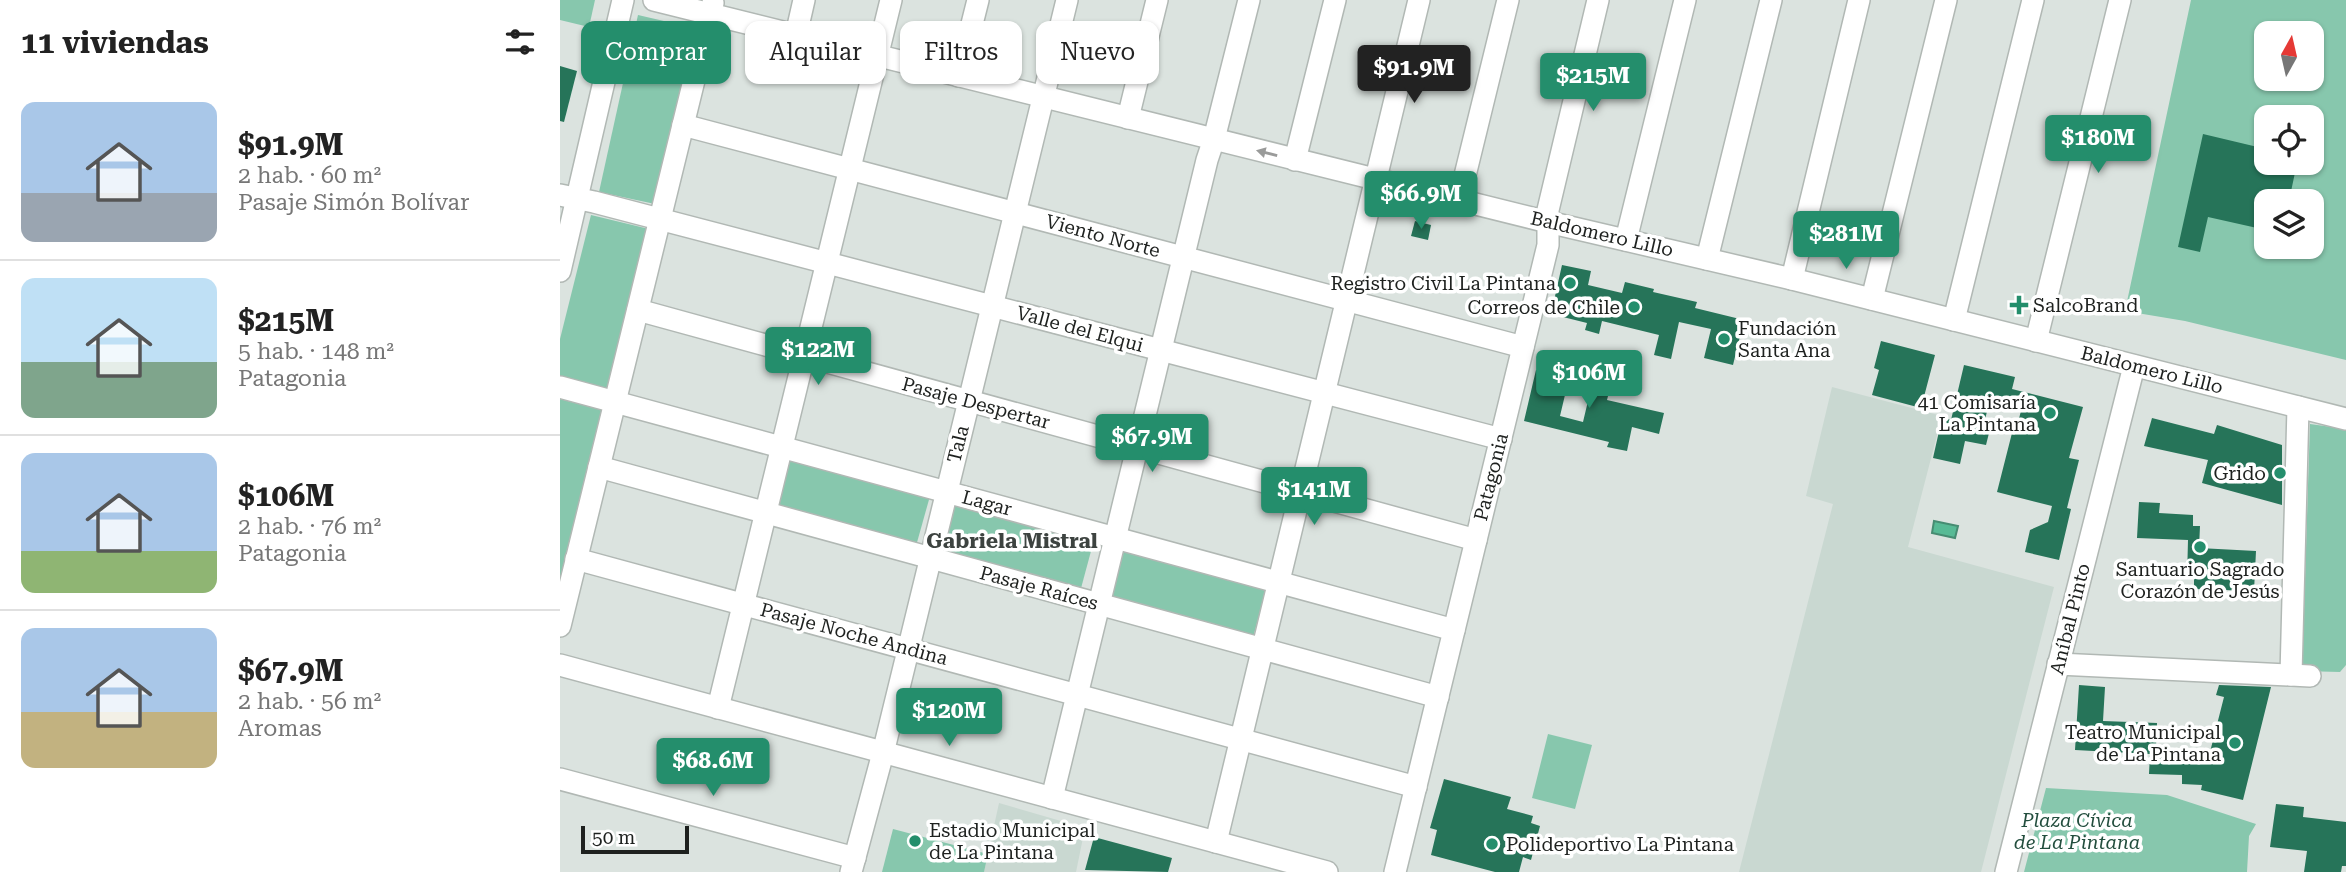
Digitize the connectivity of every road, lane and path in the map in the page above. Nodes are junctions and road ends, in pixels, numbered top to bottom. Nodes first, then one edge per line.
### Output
1 (623, 0) edge
2 (654, 0) edge
3 (804, 0) edge
4 (891, 0) edge
5 (978, 0) edge
6 (1067, 0) edge
7 (1157, 0) edge
8 (1249, 0) edge
9 (1335, 0) edge
10 (1419, 0) edge
11 (1508, 0) edge
12 (1598, 0) edge
13 (1685, 0) edge
14 (1771, 0) edge
15 (1859, 0) edge
16 (1946, 0) edge
17 (2033, 0) edge
18 (2120, 0) edge
19 (712, 7) edge
20 (754, 21) edge
21 (799, 21) edge
22 (886, 21) edge
23 (973, 21) edge
24 (870, 84) edge
25 (991, 84) edge
26 (1044, 97) junction
27 (1128, 118) junction
28 (683, 125) junction
29 (1214, 139) junction
30 (1295, 159) junction
31 (850, 169) junction
32 (1374, 179) junction
33 (568, 197) edge
34 (1458, 200) junction
35 (1016, 213) junction
36 (660, 219) junction
37 (1548, 222) junction
38 (1626, 240) junction
39 (1183, 257) junction
40 (1707, 259) junction
41 (827, 263) junction
42 (560, 271) edge
43 (1792, 279) junction
44 (1872, 299) junction
45 (1347, 300) junction
46 (992, 306) junction
47 (638, 310) junction
48 (1954, 320) junction
49 (2036, 341) junction
50 (1523, 347) junction
51 (1161, 350) junction
52 (804, 356) junction
53 (2133, 366) junction
54 (560, 387) edge
55 (1324, 393) junction
56 (969, 401) junction
57 (615, 402) junction
58 (2298, 407) junction
59 (2346, 419) edge
60 (1501, 439) junction
61 (782, 447) junction
62 (1137, 447) junction
63 (599, 467) junction
64 (946, 492) junction
65 (1300, 492) junction
66 (766, 513) junction
67 (1115, 538) junction
68 (1476, 540) junction
69 (930, 558) junction
70 (576, 559) junction
71 (1279, 583) junction
72 (744, 604) junction
73 (1099, 604) junction
74 (560, 626) edge
75 (1454, 631) junction
76 (908, 649) junction
77 (1263, 649) junction
78 (2058, 664) junction
79 (560, 665) edge
80 (1077, 694) junction
81 (1438, 697) junction
82 (718, 708) junction
83 (1241, 739) junction
84 (883, 752) junction
85 (560, 779) edge
86 (1416, 786) junction
87 (1052, 798) junction
88 (1216, 842) junction
89 (853, 865) edge
90 (1327, 872) edge
91 (1395, 872) edge
92 (2006, 872) edge

1 - 33 street
2 - 19 street, Baldomero Lillo
3 - 21 street
4 - 22 street
5 - 23 street
6 - 26 street, Tala
7 - 27 street
8 - 29 street
9 - 30 street
10 - 32 street
11 - 34 street
12 - 37 street, Patagonia
13 - 38 street
14 - 40 street
15 - 43 street
16 - 44 street
17 - 48 street
18 - 49 street
19 - 20 street, Baldomero Lillo
19 - 28 street
24 - 31 street
25 - 26 street, Baldomero Lillo
26 - 27 street, Baldomero Lillo
26 - 35 street, Tala
27 - 29 street, Baldomero Lillo
28 - 31 street, Viento Norte
28 - 36 street
30 -> 29 street, Baldomero Lillo
29 - 39 street
30 - 32 street, Baldomero Lillo
31 - 35 street, Viento Norte
31 - 41 street
32 - 34 street, Baldomero Lillo
32 - 45 street
33 - 36 street, Valle del Elqui
33 - 42 street
34 - 37 street, Baldomero Lillo
35 - 39 street, Viento Norte
35 - 46 street, Tala
36 - 41 street, Valle del Elqui
36 - 47 street
37 - 38 street, Baldomero Lillo
37 - 50 street, Patagonia
38 - 40 street, Baldomero Lillo
39 - 45 street, Viento Norte
39 - 51 street
40 - 43 street, Baldomero Lillo
41 - 46 street, Valle del Elqui
41 - 52 street
43 - 44 street, Baldomero Lillo
44 - 48 street, Baldomero Lillo
45 - 50 street, Viento Norte
45 - 55 street
46 - 51 street, Valle del Elqui
46 - 56 street, Tala
47 - 52 street, Pasaje Despertar
47 - 57 street
48 - 49 street, Baldomero Lillo
49 - 53 street, Baldomero Lillo
50 - 60 street, Patagonia
51 - 55 street, Valle del Elqui
51 - 62 street
52 - 56 street, Pasaje Despertar
52 - 61 street
53 - 58 street, Baldomero Lillo
53 - 78 street, Aníbal Pinto
54 - 57 street, Lagar
55 - 60 street, Valle del Elqui
55 - 65 street
56 - 62 street, Pasaje Despertar
56 - 64 street, Tala
57 - 61 street, Lagar
57 - 63 street
58 - 59 street, Baldomero Lillo
58 - 78 street
60 - 68 street, Patagonia
61 - 64 street, Lagar
61 - 66 street
62 - 65 street, Pasaje Despertar
62 - 67 street
63 - 66 street, Pasaje Raíces
63 - 70 street
64 - 67 street, Lagar
64 - 69 street, Tala
65 - 68 street, Pasaje Despertar
65 - 71 street
66 - 69 street, Pasaje Raíces
66 - 72 street
67 - 71 street, Lagar
67 - 73 street
68 - 75 street, Patagonia
69 - 73 street, Pasaje Raíces
69 - 76 street, Tala
70 - 72 street, Pasaje Noche Andina
70 - 74 street
71 - 75 street, Lagar
71 - 77 street
72 - 76 street, Pasaje Noche Andina
72 - 82 street
73 - 77 street, Pasaje Raíces
73 - 80 street
75 - 81 street, Patagonia
76 - 80 street, Pasaje Noche Andina
76 - 84 street, Tala
77 - 81 street, Pasaje Raíces
77 - 83 street
78 - 92 street, Aníbal Pinto
79 - 82 street
80 - 83 street, Pasaje Noche Andina
80 - 87 street
81 - 86 street, Patagonia
82 - 84 street
83 - 86 street, Pasaje Noche Andina
83 - 88 street
84 - 87 street
84 - 89 street, Tala
85 - 89 street
86 - 91 street, Patagonia
87 - 88 street
88 - 90 street

